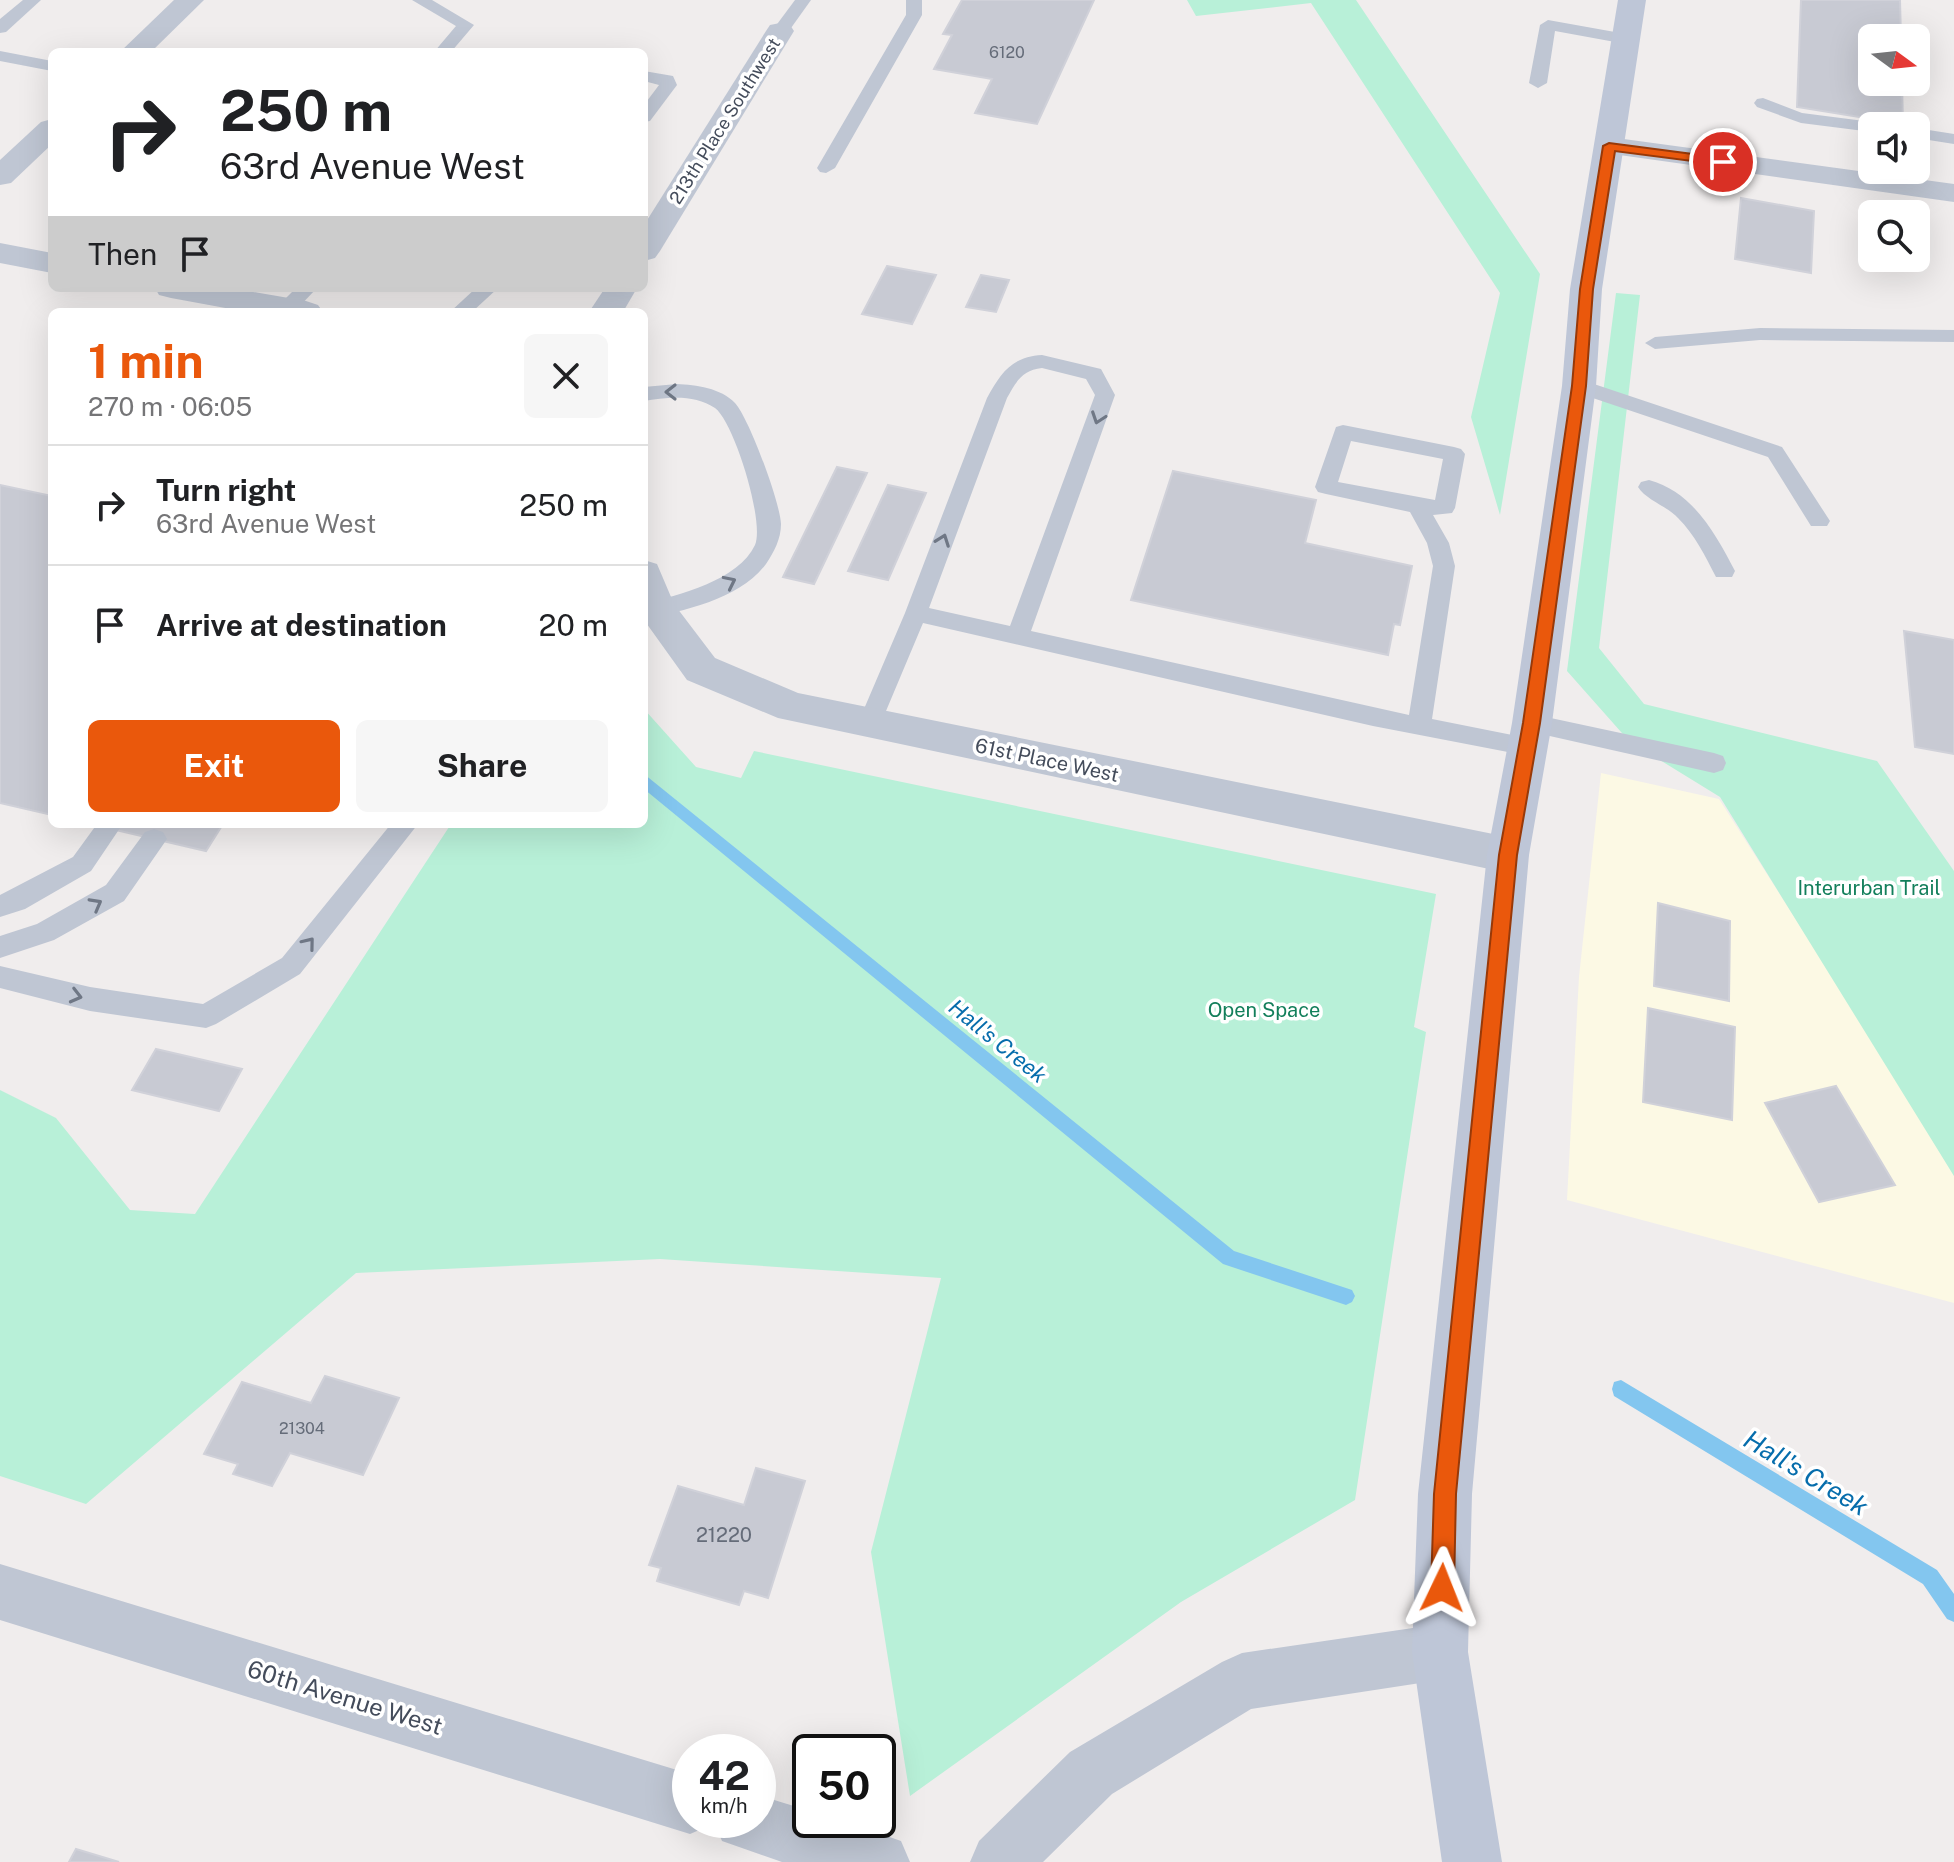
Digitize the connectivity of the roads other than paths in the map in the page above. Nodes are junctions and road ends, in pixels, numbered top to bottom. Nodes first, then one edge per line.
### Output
1 (33, 0) edge
2 (190, 0) edge
3 (420, 0) edge
4 (803, 0) edge
5 (914, 0) edge
6 (1632, 0) edge
7 (0, 28) edge
8 (780, 31) joint
9 (1626, 39) junction
10 (138, 48) edge
11 (446, 48) edge
12 (0, 56) edge
13 (48, 65) edge
14 (648, 77) edge
15 (1538, 83) dead end
16 (1763, 103) dead end
17 (648, 112) edge
18 (1858, 125) edge
19 (48, 132) edge
20 (1930, 135) edge
21 (1954, 139) edge
22 (1609, 146) junction
23 (826, 168) dead end
24 (0, 176) edge
25 (1954, 193) edge
26 (648, 245) edge
27 (0, 253) edge
28 (48, 262) edge
29 (211, 292) edge
30 (483, 292) edge
31 (300, 303) edge
32 (465, 308) edge
33 (1954, 336) edge
34 (1655, 343) dead end
35 (1579, 386) junction
36 (648, 394) edge
37 (1649, 487) dead end
38 (1417, 506) junction
39 (1819, 521) dead end
40 (1724, 571) dead end
41 (648, 598) edge
42 (916, 613) junction
43 (1018, 636) junction
44 (870, 723) junction
45 (1419, 726) junction
46 (1530, 735) junction
47 (1714, 763) dead end
48 (108, 828) dead end
49 (403, 828) edge
50 (154, 839) dead end
51 (1508, 855) junction
52 (0, 906) edge
53 (0, 947) edge
54 (0, 977) edge
55 (0, 1592) edge
56 (1440, 1652) junction
57 (672, 1798) edge
58 (776, 1830) edge
59 (880, 1862) edge
60 (1000, 1862) edge
61 (1472, 1862) edge

1 - 7 lane
2 - 10 street
3 - 11 lane
4 - 8 lane
5 - 23 lane
6 - 9 main road
8 - 26 street, 213th Place Southwest
9 - 15 lane
9 - 22 main road
12 - 13 lane
14 - 17 lane
16 - 18 lane
19 - 24 street
20 - 21 lane
22 - 25 street
22 - 35 main road
27 - 28 street
29 - 31 street
30 - 32 lane
33 - 34 lane
35 - 39 lane
35 - 46 main road
41 -> 36 lane
37 - 40 lane
38 - 38 lane
38 - 45 lane
41 - 44 street, 61st Place West
42 - 43 lane
42 -> 43 lane
42 - 44 lane
43 - 45 lane
44 - 51 street, 61st Place West
45 - 46 lane
46 - 47 lane
46 - 51 main road
48 - 52 lane
54 -> 49 lane
53 -> 50 lane
51 - 56 main road
55 - 57 street, 60th Avenue West
56 - 60 street
56 - 61 main road
58 - 59 street

